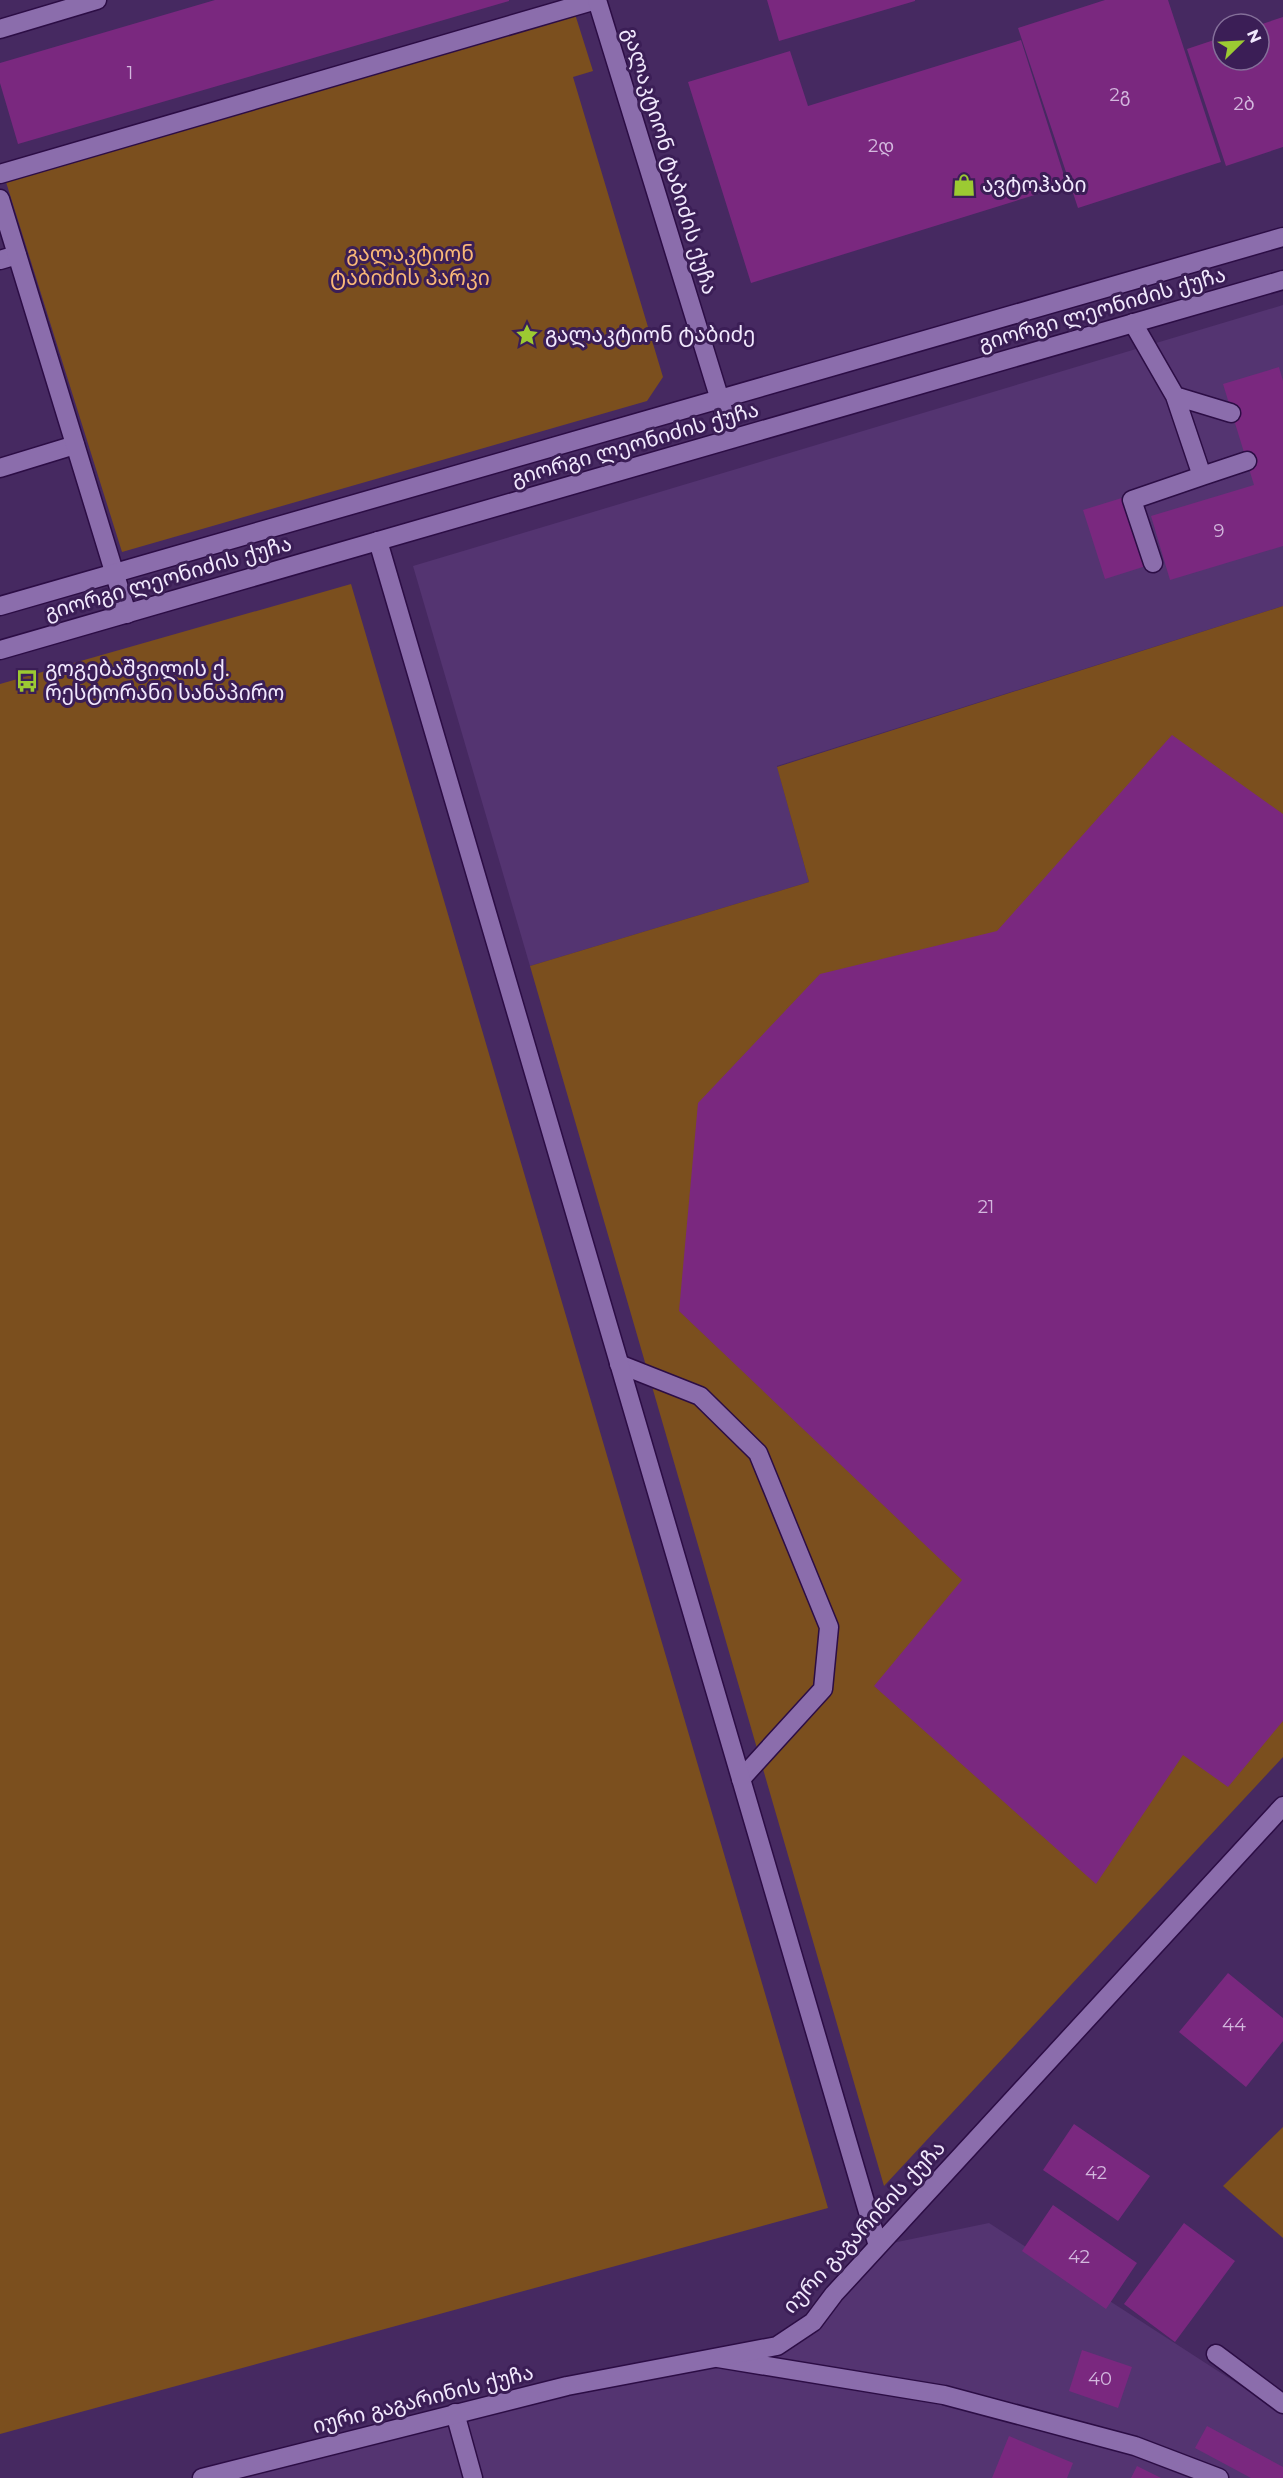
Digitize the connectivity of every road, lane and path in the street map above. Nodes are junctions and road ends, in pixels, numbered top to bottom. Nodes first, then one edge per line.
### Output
1 (97, 0) edge
2 (597, 0) edge
3 (0, 28) edge
4 (0, 174) edge
5 (0, 200) edge
6 (1283, 237) edge
7 (8, 258) edge
8 (1283, 280) edge
9 (1133, 323) junction
10 (1175, 396) junction
11 (719, 400) junction
12 (1231, 413) dead end
13 (732, 440) junction
14 (75, 445) junction
15 (1247, 461) dead end
16 (0, 468) edge
17 (1202, 476) junction
18 (378, 541) junction
19 (1153, 563) dead end
20 (115, 573) junction
21 (0, 606) edge
22 (127, 614) junction
23 (0, 650) edge
24 (619, 1364) junction
25 (741, 1779) junction
26 (1283, 1806) edge
27 (878, 2246) junction
28 (1216, 2355) dead end
29 (716, 2358) junction
30 (1283, 2404) edge
31 (455, 2413) junction
32 (202, 2478) edge
33 (473, 2478) edge
34 (1220, 2478) edge

1 - 3 street
2 - 4 street
2 - 11 street, გალაკტიონ ტაბიძის ქუჩა
5 - 7 street
6 - 11 street, გიორგი ლეონიძის ქუჩა
7 - 14 street
8 - 9 street, გიორგი ლეონიძის ქუჩა
9 - 10 street
9 - 13 street, გიორგი ლეონიძის ქუჩა
10 - 12 street
10 - 17 street
11 - 13 street, გალაკტიონ ტაბიძის ქუჩა
11 - 20 street, გიორგი ლეონიძის ქუჩა
13 - 18 street, გიორგი ლეონიძის ქუჩა
14 - 16 street
14 - 20 street
15 - 17 street
17 - 19 street
18 - 22 street, გიორგი ლეონიძის ქუჩა
18 - 24 street
20 - 21 street, გიორგი ლეონიძის ქუჩა
20 - 22 street
22 - 23 street, გიორგი ლეონიძის ქუჩა
24 - 25 street
24 - 25 street
25 - 27 street
26 - 27 street, იური გაგარინის ქუჩა
27 - 29 street, იური გაგარინის ქუჩა
28 - 30 street
29 - 31 street, იური გაგარინის ქუჩა
29 - 34 street
31 - 32 street, იური გაგარინის ქუჩა
31 - 33 street

